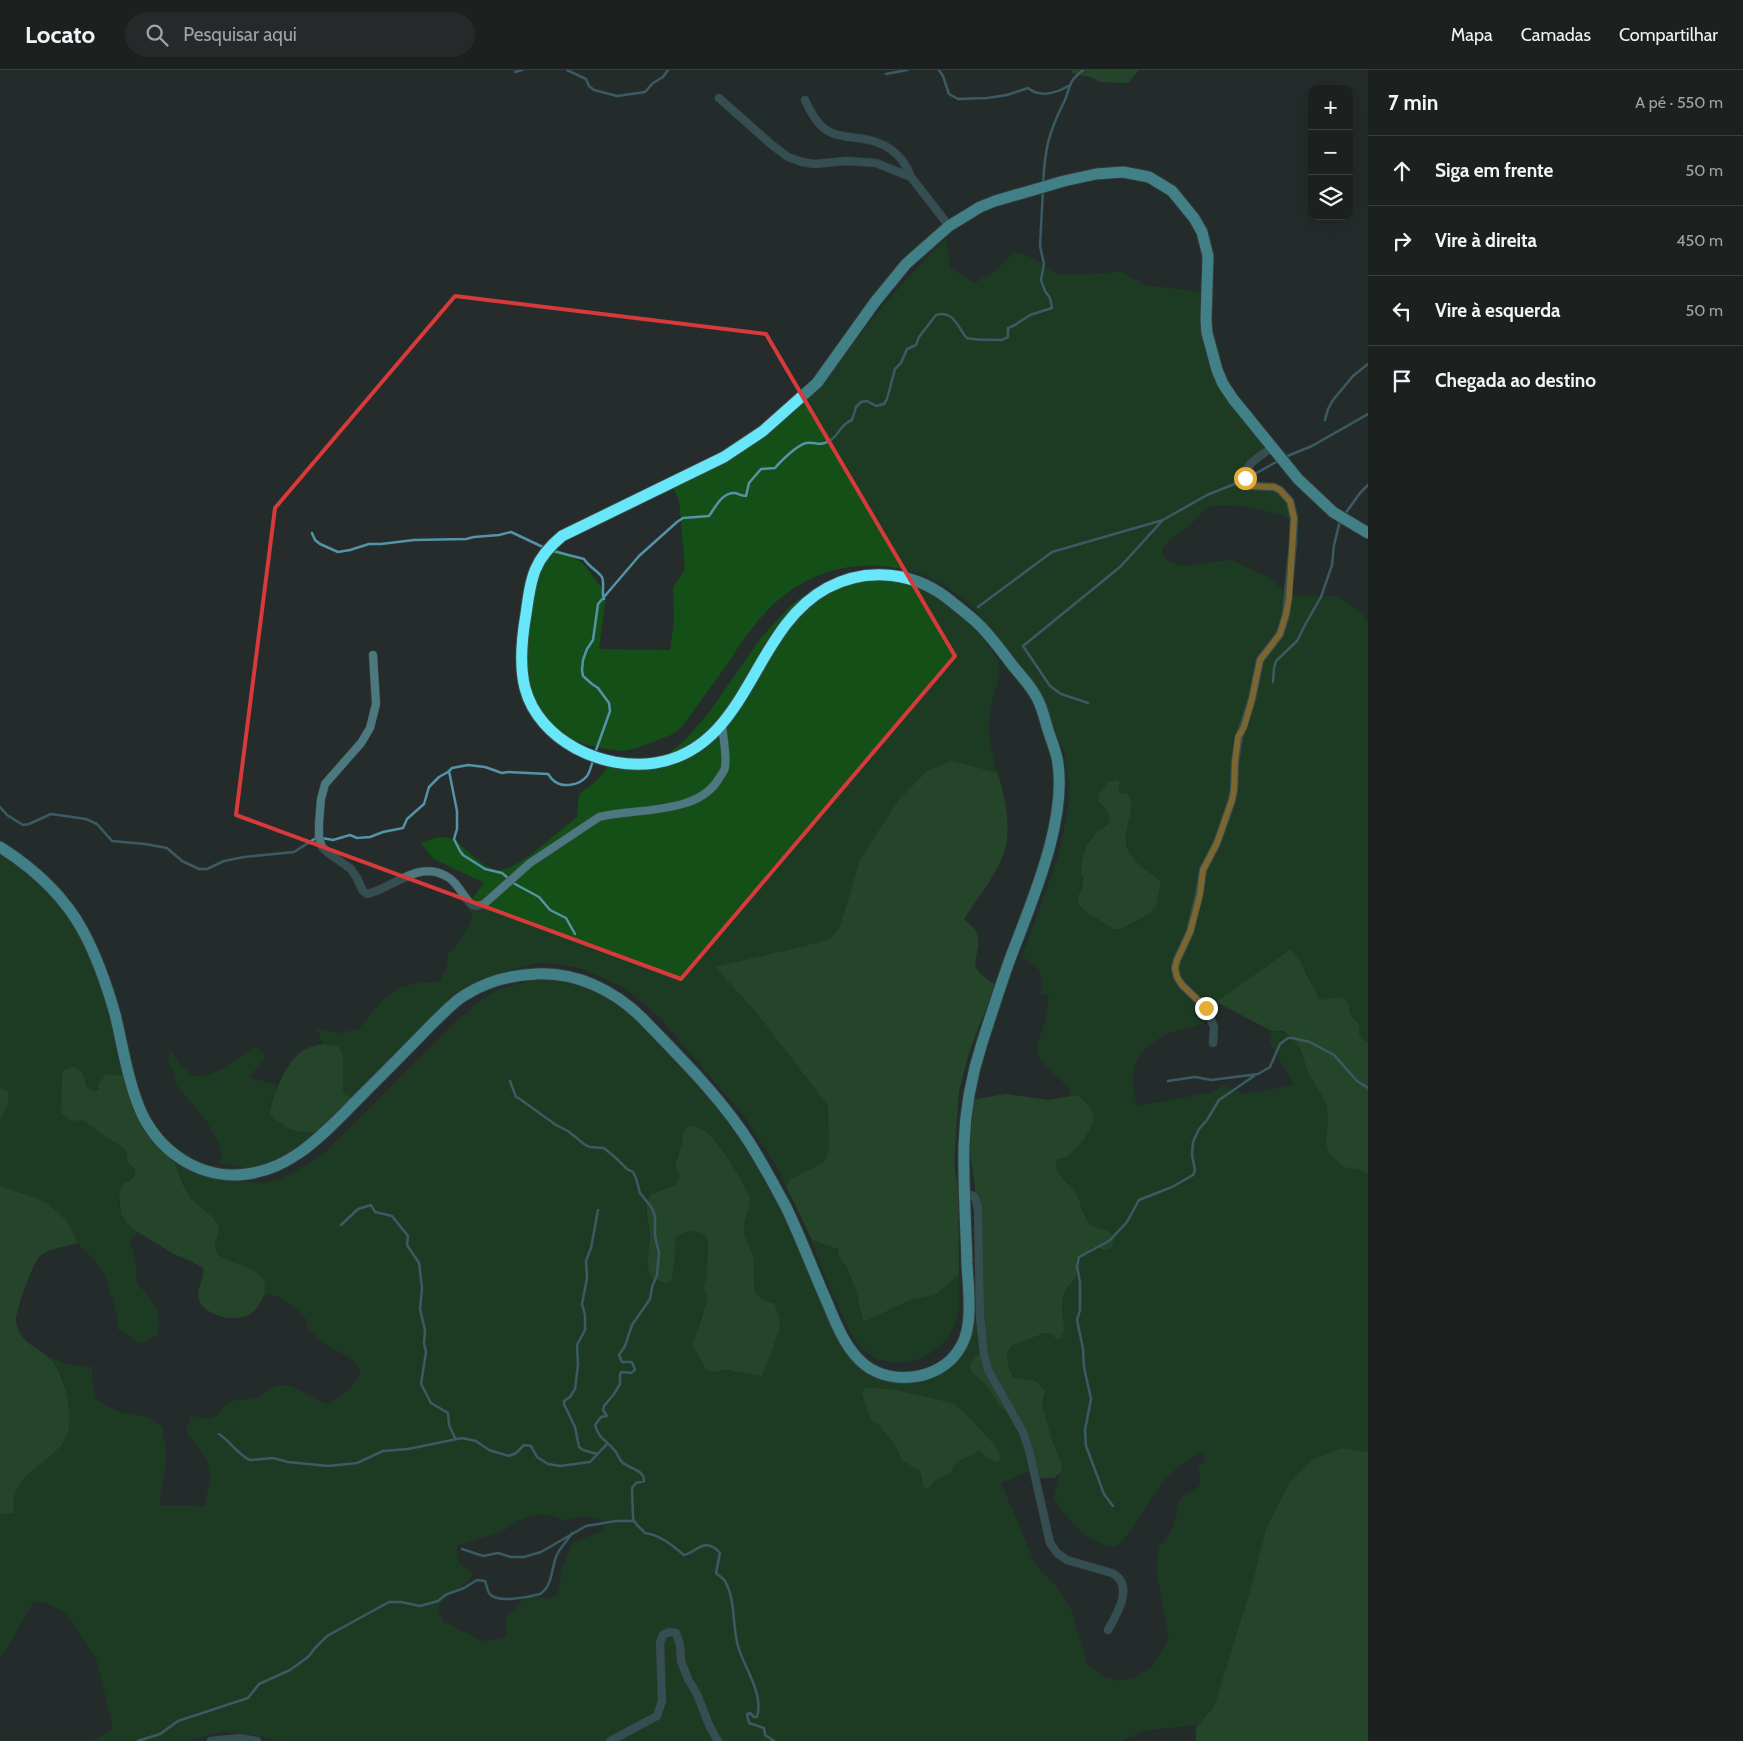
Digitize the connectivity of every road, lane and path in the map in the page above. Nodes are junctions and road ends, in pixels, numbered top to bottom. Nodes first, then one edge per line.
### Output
1 (719, 98) dead end
2 (805, 100) dead end
3 (911, 178) junction
4 (949, 226) junction
5 (1272, 447) junction
6 (1368, 533) edge
7 (373, 655) dead end
8 (722, 724) junction
9 (0, 847) edge
10 (1213, 1043) dead end
11 (965, 1193) junction
12 (1108, 1630) dead end
13 (211, 1741) edge
14 (256, 1741) edge
15 (610, 1741) edge
16 (718, 1741) edge

1 - 3 street
2 - 3 street
3 - 4 street
4 - 5 highway
4 - 8 highway
5 - 6 highway
5 - 10 street
7 - 8 street
8 - 11 highway
9 - 11 highway
11 - 12 street
13 - 14 street
15 - 16 street

